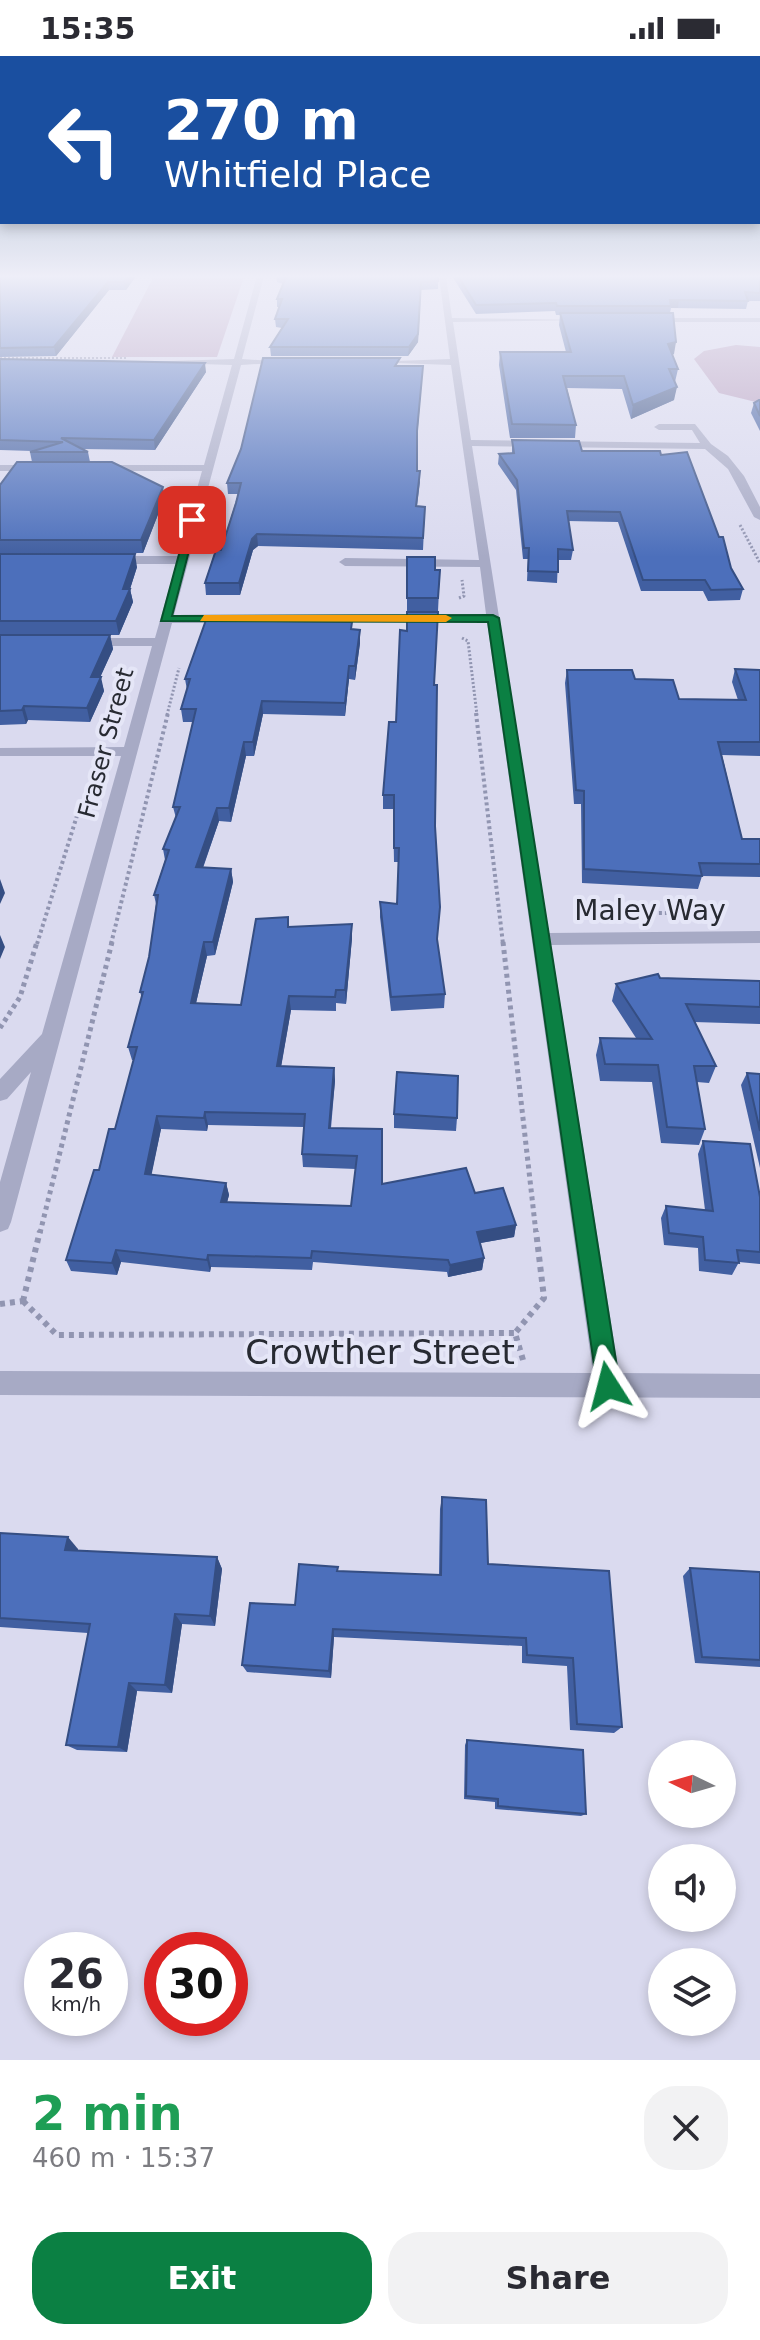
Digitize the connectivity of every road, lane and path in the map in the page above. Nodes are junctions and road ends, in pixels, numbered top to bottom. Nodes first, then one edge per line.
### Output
1 (235, 370) edge
2 (455, 370) edge
3 (659, 427) dead end
4 (467, 443) junction
5 (707, 446) junction
6 (0, 468) edge
7 (48, 468) edge
8 (79, 468) edge
9 (207, 468) junction
10 (760, 517) edge
11 (739, 523) dead end
12 (91, 560) edge
13 (182, 560) junction
14 (345, 562) dead end
15 (760, 563) edge
16 (460, 564) junction
17 (485, 564) junction
18 (454, 601) dead end
19 (493, 618) junction
20 (165, 619) junction
21 (457, 636) dead end
22 (80, 642) edge
23 (159, 642) junction
24 (182, 656) dead end
25 (129, 751) junction
26 (0, 752) edge
27 (98, 805) dead end
28 (610, 913) dead end
29 (730, 913) dead end
30 (760, 937) edge
31 (541, 939) junction
32 (0, 1028) edge
33 (52, 1036) junction
34 (0, 1093) edge
35 (0, 1222) edge
36 (23, 1301) junction
37 (0, 1304) edge
38 (515, 1333) junction
39 (522, 1359) dead end
40 (0, 1383) edge
41 (608, 1386) junction
42 (760, 1386) edge

1 - 9 street, Fraser Street
2 - 4 street
3 - 5 street
4 - 5 street
4 - 17 street
5 - 10 street
6 - 7 street
8 - 9 street
9 - 13 street, Fraser Street
11 - 15 path
12 - 13 street
13 - 20 street, Fraser Street
14 - 16 street
16 - 17 street
16 - 18 path
17 - 19 street
19 - 20 street
19 - 31 street
20 - 23 street, Fraser Street
21 - 38 path
22 - 23 street
23 - 25 street, Fraser Street
24 - 36 path
25 - 26 street
25 - 33 street, Fraser Street
27 - 32 path
28 - 29 path
30 - 31 street, Maley Way
31 - 41 street
33 - 34 street
33 - 35 street, Fraser Street
36 - 37 path
36 - 38 path
38 - 39 path
40 - 41 street, Crowther Street
41 - 42 street, Crowther Street

